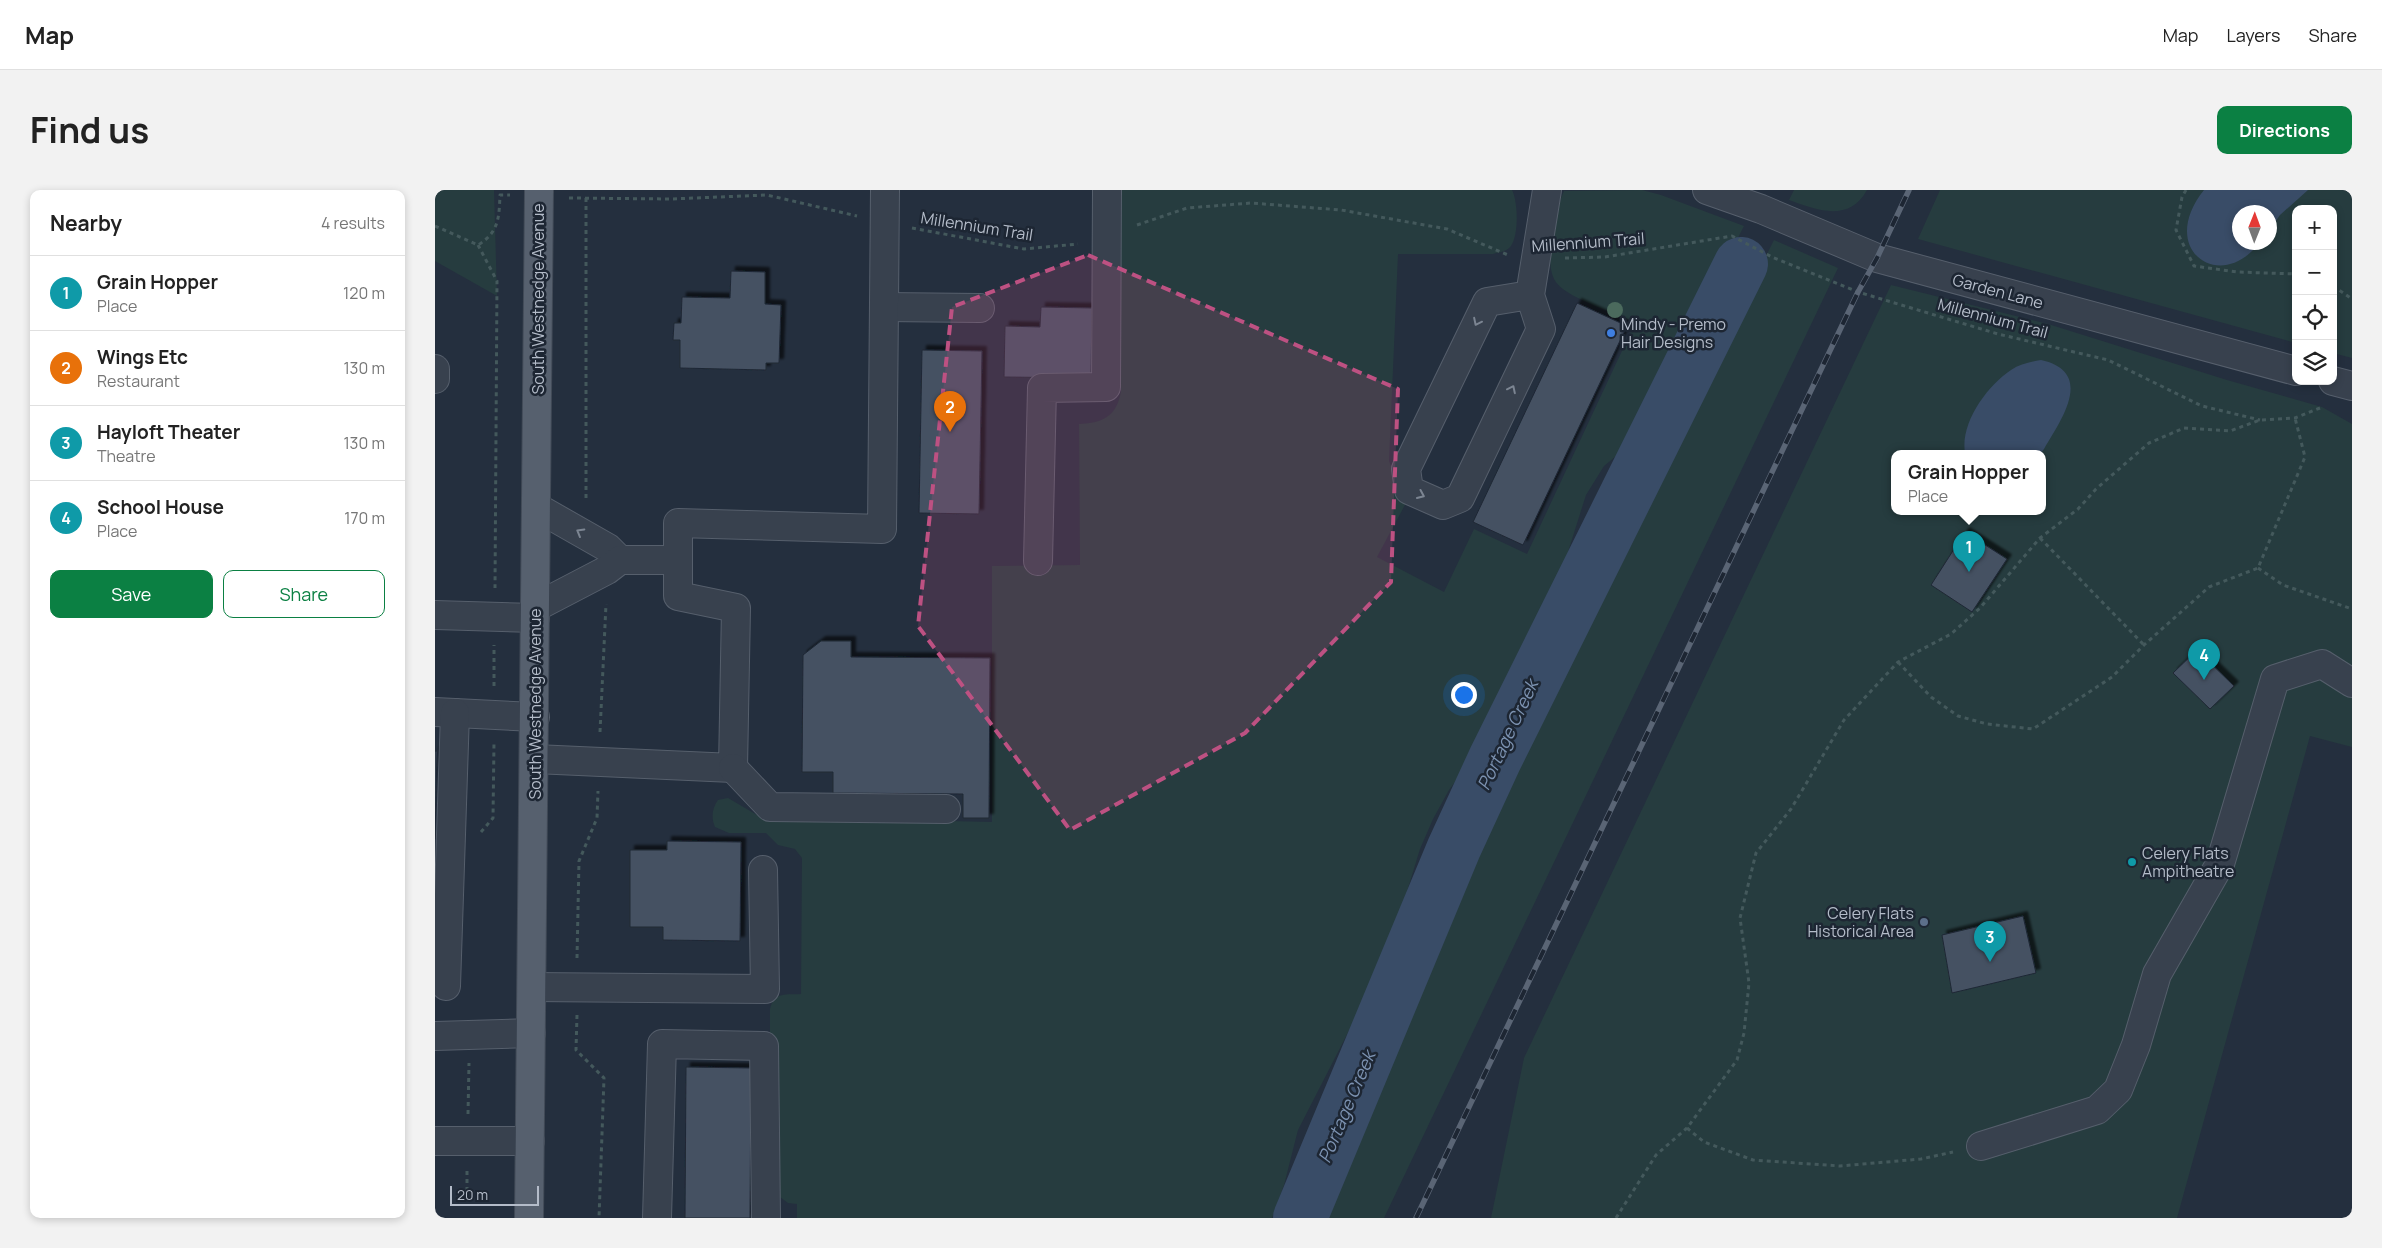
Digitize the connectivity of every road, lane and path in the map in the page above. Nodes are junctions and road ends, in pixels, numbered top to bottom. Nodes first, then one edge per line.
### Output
1 (885, 190) edge
2 (1107, 190) edge
3 (1547, 190) edge
4 (1707, 190) edge
5 (2186, 190) edge
6 (539, 193) edge
7 (586, 198) junction
8 (885, 222) junction
9 (435, 226) edge
10 (1106, 235) junction
11 (1536, 259) junction
12 (2292, 274) edge
13 (2337, 289) edge
14 (1529, 295) junction
15 (2352, 299) edge
16 (884, 307) junction
17 (980, 308) dead end
18 (435, 369) edge
19 (2292, 370) edge
20 (435, 379) edge
21 (2337, 382) edge
22 (2352, 386) edge
23 (2295, 418) dead end
24 (536, 507) junction
25 (590, 509) dead end
26 (2040, 538) junction
27 (679, 560) junction
28 (1038, 561) dead end
29 (613, 565) junction
30 (2258, 568) junction
31 (2352, 609) edge
32 (535, 612) junction
33 (435, 616) edge
34 (2144, 645) junction
35 (1898, 662) junction
36 (2352, 683) edge
37 (445, 713) edge
38 (535, 717) junction
39 (535, 759) junction
40 (598, 762) junction
41 (733, 768) junction
42 (946, 809) dead end
43 (443, 866) edge
44 (763, 870) dead end
45 (446, 986) dead end
46 (532, 987) junction
47 (577, 987) junction
48 (531, 1033) junction
49 (435, 1036) edge
50 (1687, 1128) junction
51 (435, 1141) edge
52 (529, 1141) junction
53 (1981, 1146) joint
54 (529, 1218) edge
55 (599, 1218) edge
56 (657, 1218) edge
57 (766, 1218) edge
58 (1616, 1218) edge

1 - 8 street
2 - 10 street
3 - 11 street
4 - 19 street, Garden Lane
5 - 12 path
6 - 7 path, Millennium Trail
6 - 9 path, Millennium Trail
6 - 24 main road, South Westnedge Avenue
7 - 8 path, Millennium Trail
7 - 25 path
8 - 10 path, Millennium Trail
8 - 16 street
10 - 11 path, Millennium Trail
10 - 28 street
11 - 14 street
11 - 26 path, Millennium Trail
13 - 15 path
14 -> 14 street
16 - 17 street
16 - 27 street
18 - 20 street
21 - 22 street
23 - 30 path
29 -> 24 street
24 - 32 main road, South Westnedge Avenue
26 - 34 path
26 - 35 path
27 - 29 street
27 - 41 street
29 - 32 street
29 - 40 path
30 - 31 path
30 - 34 path
32 - 33 street
32 - 38 main road, South Westnedge Avenue
34 - 35 path
35 - 50 path
36 - 53 street
37 - 38 street
37 - 43 street
38 - 39 main road, South Westnedge Avenue
39 - 40 street
39 - 46 main road, South Westnedge Avenue
40 - 41 street
40 - 47 path
41 - 42 street
43 - 45 street
44 - 47 street
46 - 47 street
46 - 48 main road, South Westnedge Avenue
47 - 55 path
48 - 49 street
48 - 52 main road, South Westnedge Avenue
50 - 53 path
50 - 58 path
51 - 52 street
52 - 54 main road, South Westnedge Avenue
56 - 57 street

